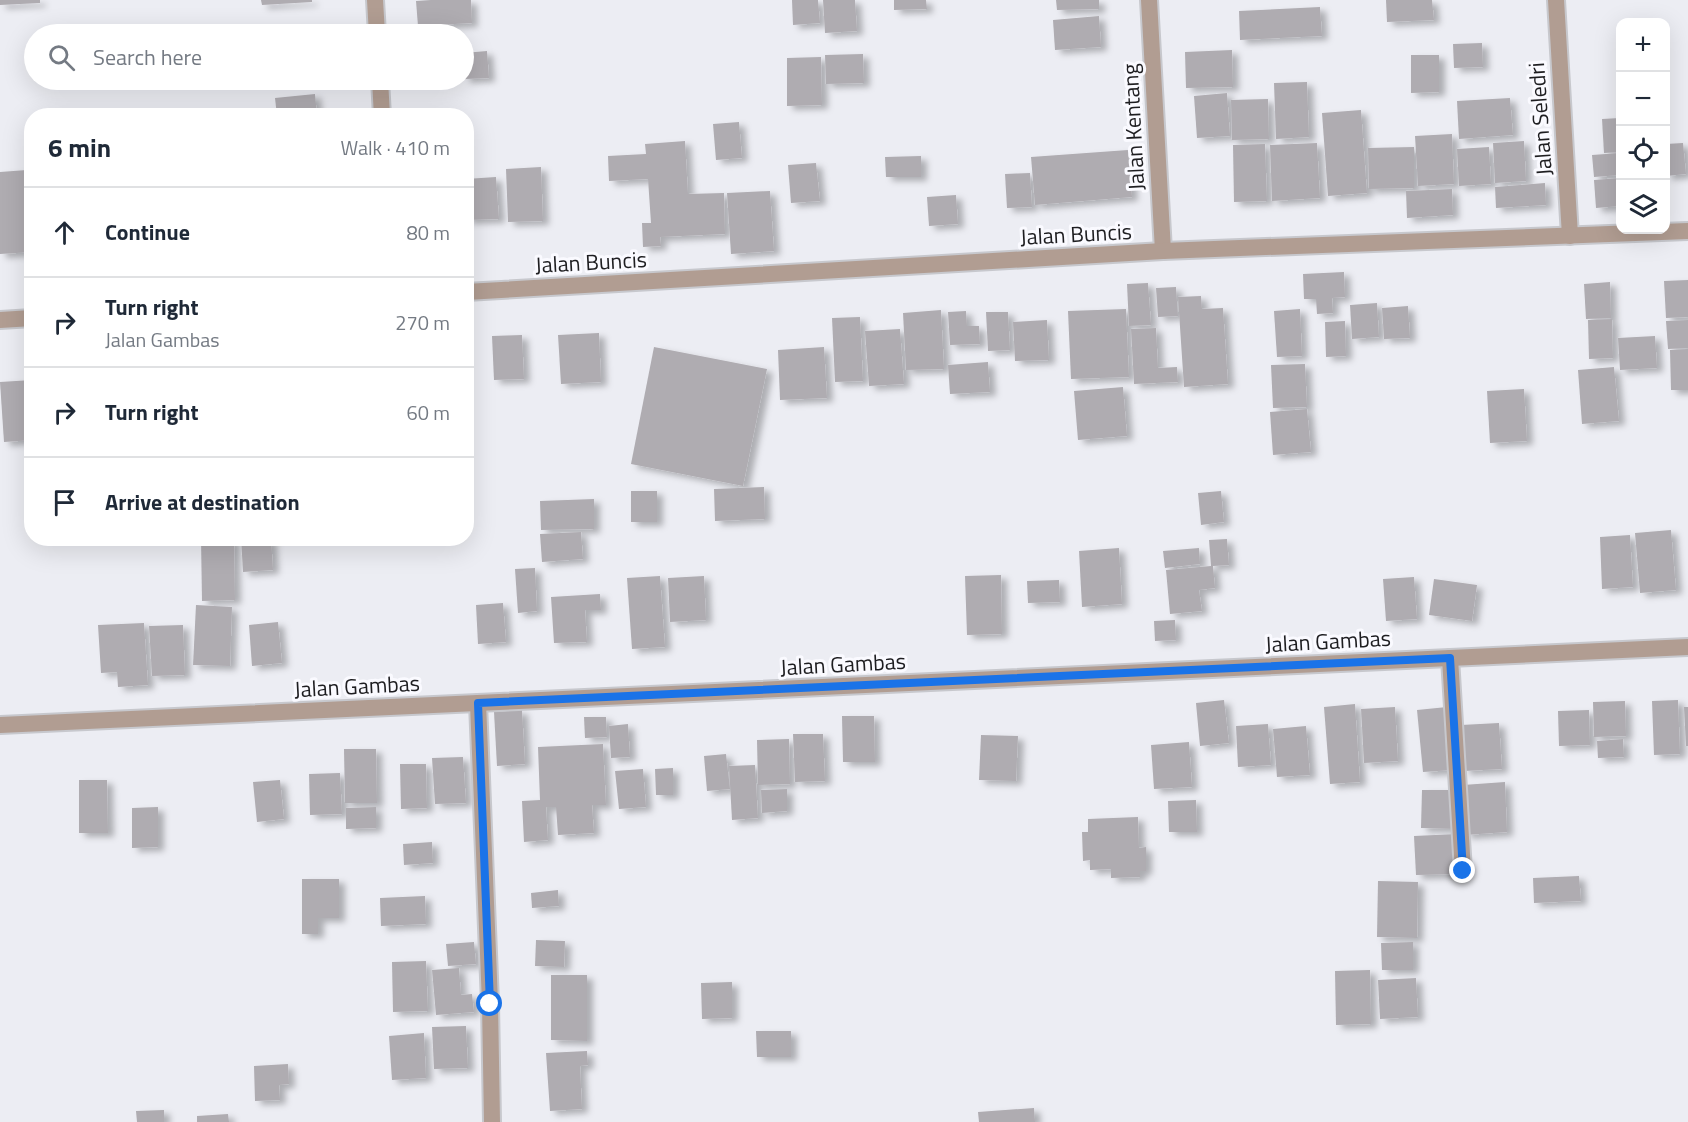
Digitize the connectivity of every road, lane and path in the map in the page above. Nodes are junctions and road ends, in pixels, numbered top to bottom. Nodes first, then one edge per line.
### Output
1 (375, 0) edge
2 (1149, 0) edge
3 (1556, 0) edge
4 (376, 24) edge
5 (381, 90) edge
6 (382, 108) edge
7 (1688, 231) edge
8 (1570, 236) junction
9 (1163, 251) junction
10 (474, 292) edge
11 (24, 318) edge
12 (0, 320) edge
13 (1688, 647) edge
14 (1450, 658) junction
15 (478, 703) junction
16 (0, 725) edge
17 (1463, 871) dead end
18 (492, 1122) edge

1 - 4 street
2 - 9 street, Jalan Kentang
3 - 8 street, Jalan Seledri
5 - 6 street
7 - 8 street, Jalan Buncis
8 - 9 street, Jalan Buncis
9 - 10 street, Jalan Buncis
11 - 12 street
13 - 14 street, Jalan Gambas
14 - 15 street, Jalan Gambas
14 - 17 street
15 - 16 street, Jalan Gambas
15 - 18 street

